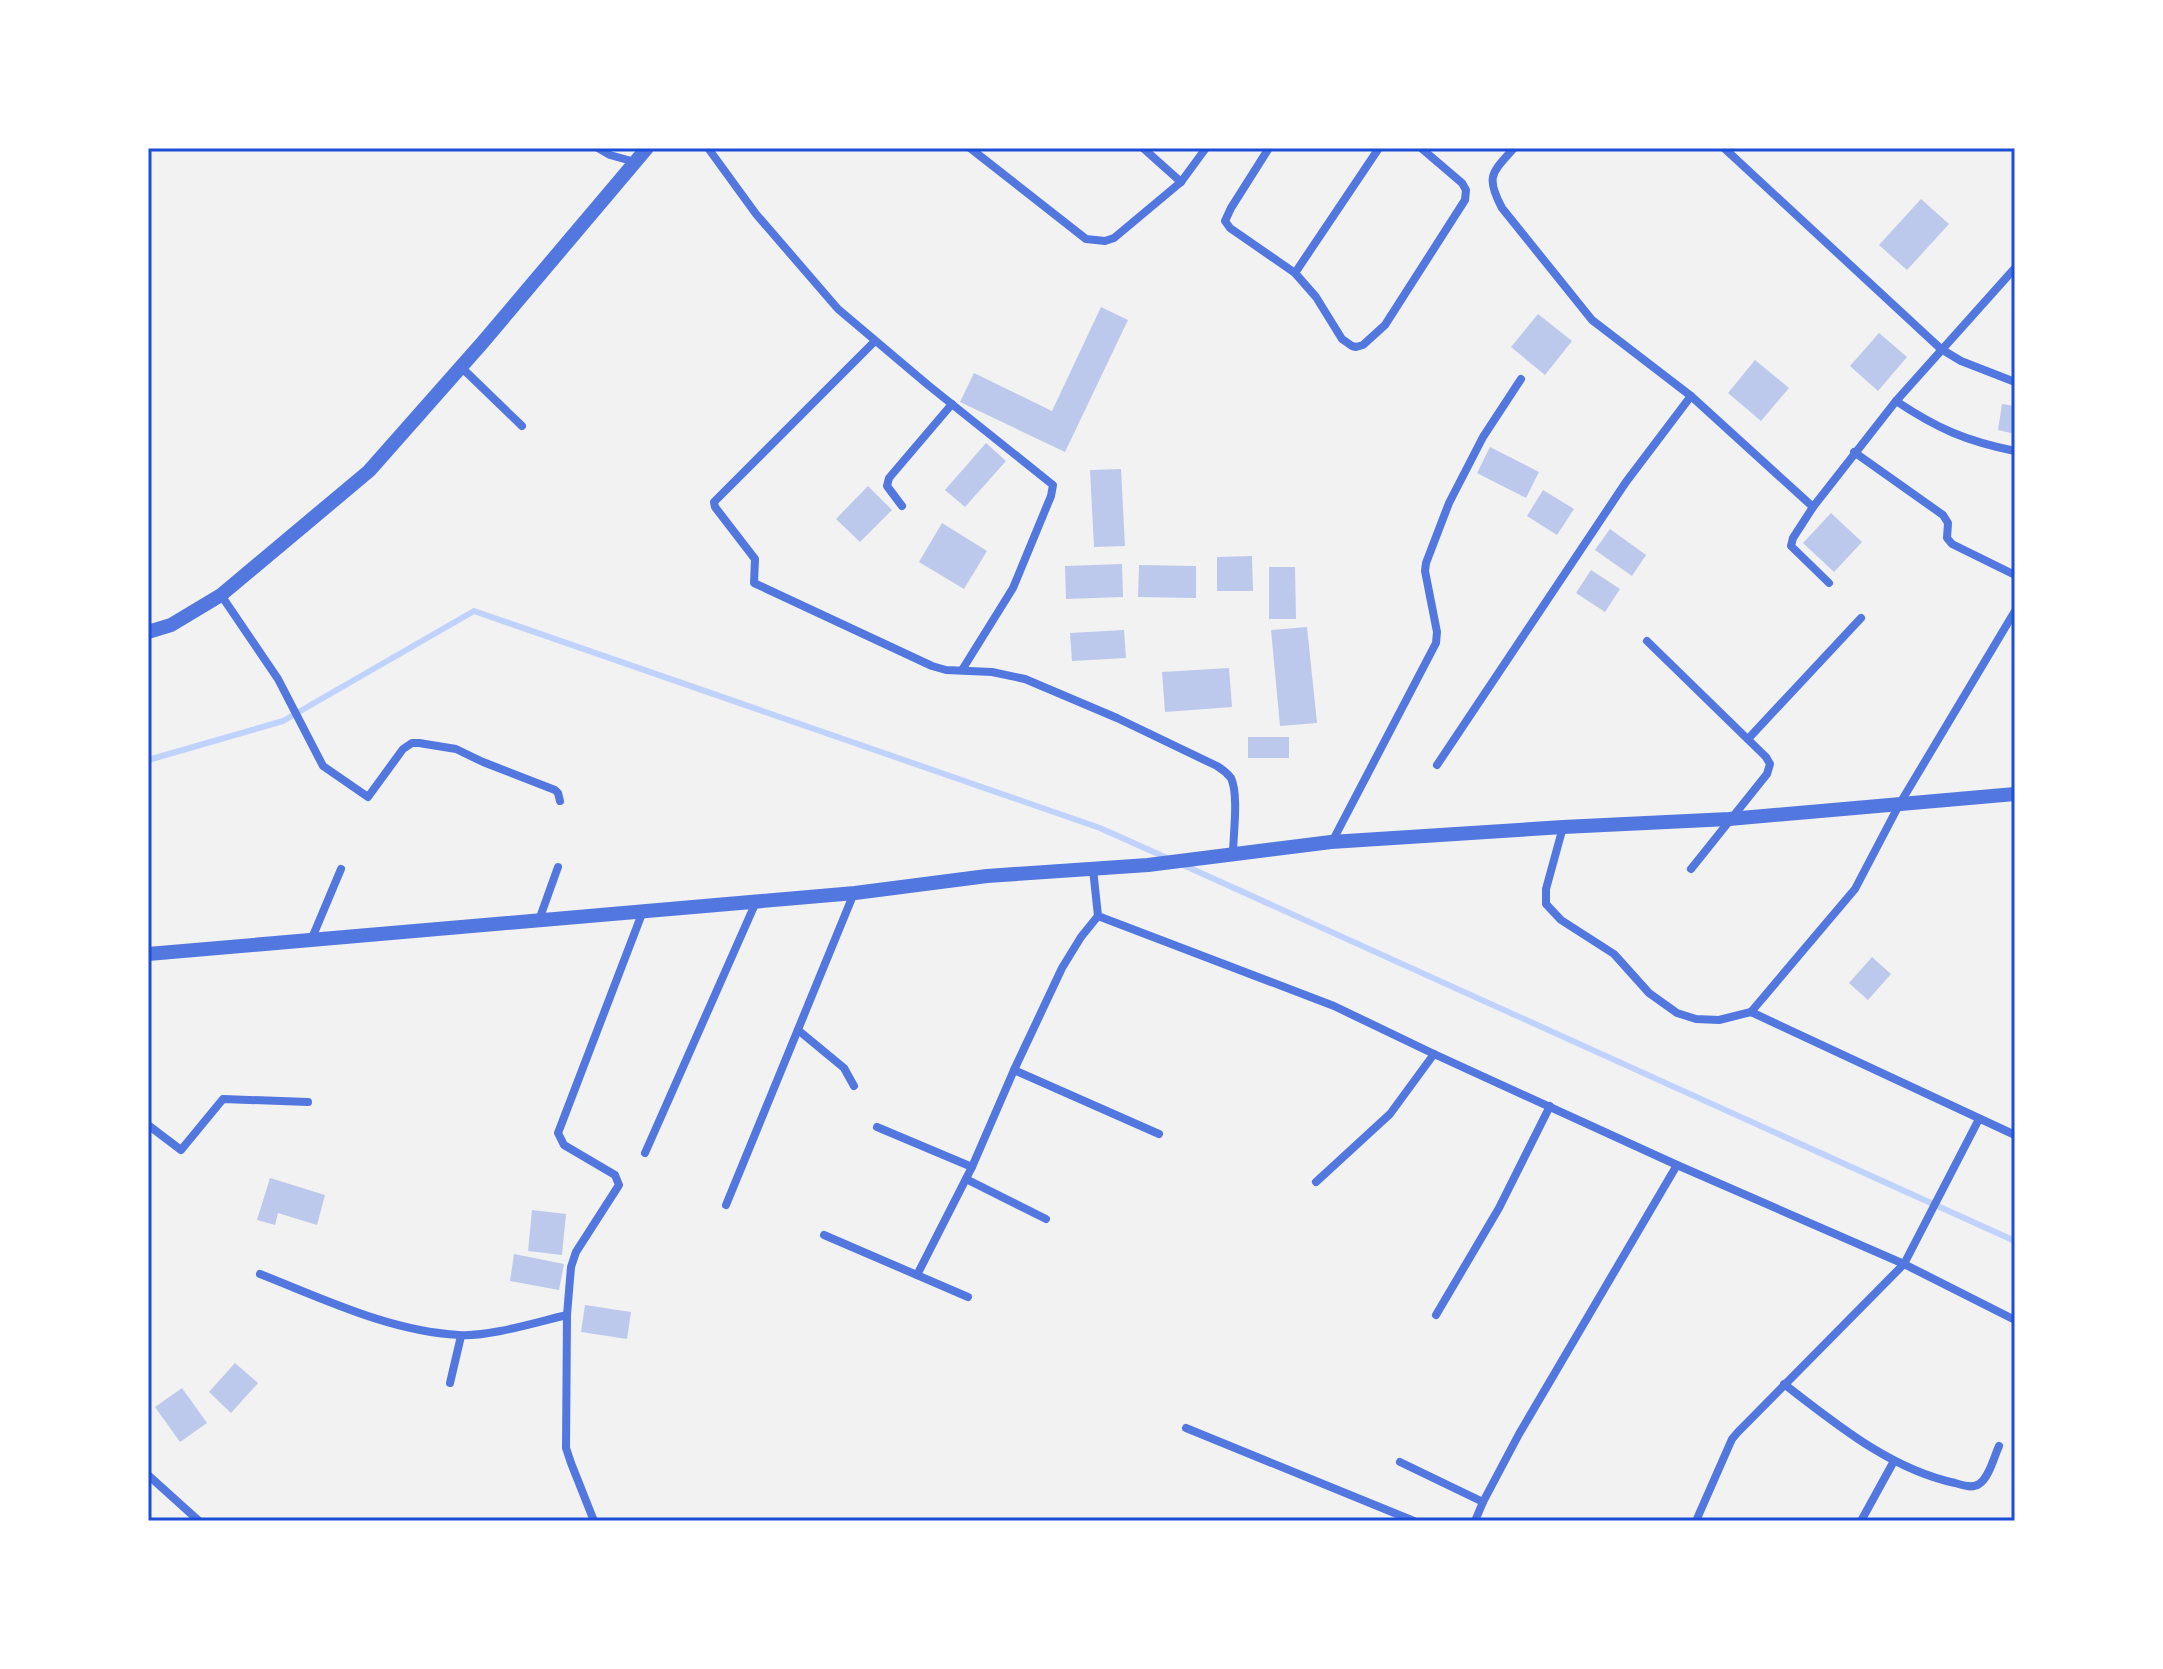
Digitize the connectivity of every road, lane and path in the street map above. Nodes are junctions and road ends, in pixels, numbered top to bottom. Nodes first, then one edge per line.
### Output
1 (598, 148) edge
2 (647, 148) edge
3 (708, 148) edge
4 (970, 148) edge
5 (1143, 148) edge
6 (1206, 148) edge
7 (1269, 148) edge
8 (1379, 148) edge
9 (1421, 148) edge
10 (1514, 148) edge
11 (1724, 148) edge
12 (635, 162) junction
13 (1181, 182) junction
14 (2015, 268) edge
15 (1295, 273) junction
16 (875, 341) junction
17 (1941, 349) junction
18 (461, 367) junction
19 (1521, 379) dead end
20 (2015, 382) edge
21 (1691, 396) junction
22 (1896, 401) junction
23 (952, 404) junction
24 (522, 426) dead end
25 (2015, 451) edge
26 (1854, 452) junction
27 (902, 506) dead end
28 (1813, 507) junction
29 (2015, 575) edge
30 (1829, 583) dead end
31 (221, 595) junction
32 (2015, 611) edge
33 (1861, 618) dead end
34 (148, 632) edge
35 (1647, 641) dead end
36 (962, 670) junction
37 (1748, 739) junction
38 (1437, 765) dead end
39 (2015, 794) edge
40 (560, 801) dead end
41 (1899, 805) junction
42 (1729, 819) junction
43 (1563, 827) junction
44 (1331, 842) junction
45 (1233, 855) junction
46 (558, 867) dead end
47 (341, 869) dead end
48 (1093, 869) junction
49 (1691, 869) dead end
50 (855, 893) junction
51 (756, 902) junction
52 (643, 911) junction
53 (1098, 916) junction
54 (539, 920) junction
55 (312, 938) junction
56 (148, 954) edge
57 (1751, 1012) junction
58 (798, 1030) junction
59 (1434, 1054) junction
60 (1014, 1070) junction
61 (854, 1086) dead end
62 (308, 1102) dead end
63 (1550, 1106) junction
64 (1979, 1119) junction
65 (148, 1125) edge
66 (877, 1127) dead end
67 (1159, 1134) dead end
68 (2015, 1135) edge
69 (645, 1153) dead end
70 (1677, 1165) junction
71 (972, 1167) junction
72 (966, 1179) junction
73 (1316, 1182) dead end
74 (726, 1205) dead end
75 (1046, 1219) dead end
76 (824, 1235) dead end
77 (1904, 1264) junction
78 (260, 1274) dead end
79 (917, 1275) junction
80 (968, 1297) dead end
81 (567, 1315) junction
82 (1436, 1315) dead end
83 (2015, 1320) edge
84 (461, 1336) junction
85 (450, 1383) dead end
86 (1784, 1384) junction
87 (1186, 1428) dead end
88 (1999, 1446) dead end
89 (1894, 1461) junction
90 (1400, 1462) dead end
91 (148, 1475) edge
92 (1483, 1502) junction
93 (199, 1521) edge
94 (594, 1521) edge
95 (1414, 1521) edge
96 (1475, 1521) edge
97 (1696, 1521) edge
98 (1861, 1521) edge

1 - 12 street
2 - 12 street
3 - 16 street
4 - 13 street
5 - 13 street
6 - 13 street
7 - 15 street
8 - 15 street
9 - 15 street
10 - 21 street
11 - 17 street
12 - 18 street
14 - 17 street
16 - 23 street
16 - 36 street
17 - 20 street
17 - 22 street
18 - 24 street
18 - 31 street
19 - 44 street
21 - 28 street
21 - 38 street
22 - 25 street
22 - 26 street
23 - 27 street
23 - 36 street
26 - 28 street
26 - 29 street
28 - 30 street
31 - 34 street
31 - 40 street
32 - 41 street
33 - 37 street
35 - 37 street
36 - 45 street
37 - 42 street
39 - 41 street
41 - 42 street
41 - 57 street
42 - 43 street
42 - 49 street
43 - 44 street
43 - 57 street
44 - 45 street
45 - 48 street
46 - 54 street
47 - 55 street
48 - 50 street
48 - 53 street
50 - 51 street
50 - 58 street
51 - 52 street
51 - 69 street
52 - 54 street
52 - 81 street
53 - 59 street
53 - 60 street
54 - 55 street
55 - 56 street
57 - 64 street
58 - 61 street
58 - 74 street
59 - 63 street
59 - 73 street
60 - 67 street
60 - 71 street
62 - 65 street
63 - 70 street
63 - 82 street
64 - 68 street
64 - 77 street
66 - 71 street
70 - 77 street
70 - 92 street
71 - 72 street
72 - 75 street
72 - 79 street
76 - 79 street
77 - 83 street
77 - 86 street
78 - 84 street
79 - 80 street
81 - 84 street
81 - 94 street
84 - 85 street
86 - 89 street
86 - 97 street
87 - 95 street
88 - 89 street
89 - 98 street
90 - 92 street
91 - 93 street
92 - 96 street

